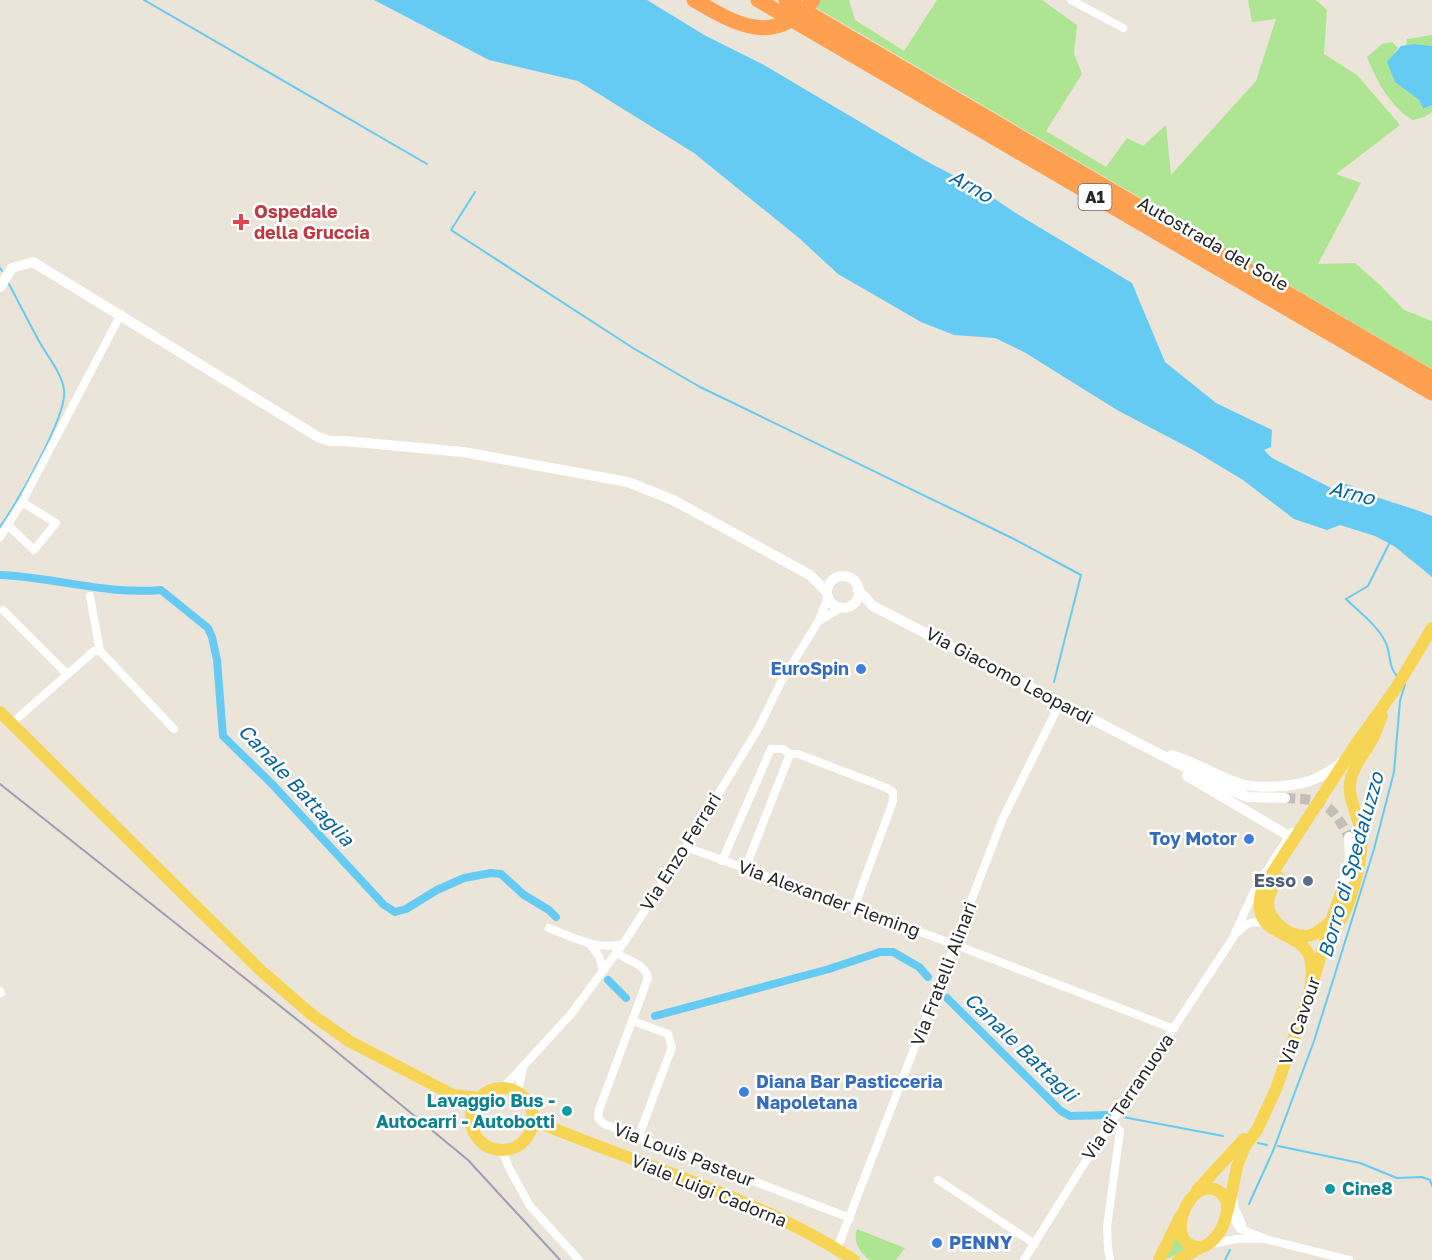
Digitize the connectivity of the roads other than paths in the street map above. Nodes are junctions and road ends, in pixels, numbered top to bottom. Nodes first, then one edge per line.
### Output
1 (694, 0) edge
2 (748, 0) edge
3 (758, 0) edge
4 (813, 0) edge
5 (1071, 0) edge
6 (785, 8) edge
7 (1122, 28) dead end
8 (0, 287) edge
9 (121, 314) junction
10 (1432, 378) edge
11 (1432, 393) edge
12 (22, 502) junction
13 (9, 526) junction
14 (0, 537) edge
15 (810, 575) junction
16 (833, 579) junction
17 (858, 590) junction
18 (827, 595) junction
19 (90, 596) dead end
20 (846, 606) junction
21 (873, 606) junction
22 (3, 610) dead end
23 (818, 622) junction
24 (1432, 628) edge
25 (100, 651) junction
26 (68, 674) junction
27 (1396, 688) junction
28 (1060, 703) junction
29 (1384, 710) junction
30 (0, 712) edge
31 (12, 723) junction
32 (174, 729) dead end
33 (1145, 746) junction
34 (790, 754) junction
35 (1346, 760) junction
36 (1330, 784) junction
37 (1285, 798) tunnel mouth
38 (1289, 836) junction
39 (1349, 837) tunnel mouth
40 (686, 847) junction
41 (722, 861) junction
42 (745, 869) junction
43 (1341, 893) joint
44 (854, 908) junction
45 (1331, 921) junction
46 (1265, 923) junction
47 (549, 928) dead end
48 (1328, 935) junction
49 (1233, 938) junction
50 (589, 943) junction
51 (622, 944) junction
52 (956, 945) junction
53 (616, 952) junction
54 (603, 970) junction
55 (1310, 992) junction
56 (633, 1021) junction
57 (1174, 1029) junction
58 (523, 1067) junction
59 (503, 1088) junction
60 (518, 1092) junction
61 (453, 1095) junction
62 (478, 1098) junction
63 (1268, 1107) junction
64 (471, 1114) junction
65 (533, 1120) junction
66 (1112, 1123) junction
67 (559, 1131) junction
68 (528, 1136) junction
69 (638, 1138) junction
70 (502, 1150) junction
71 (938, 1180) dead end
72 (1234, 1185) junction
73 (1194, 1194) junction
74 (1228, 1209) junction
75 (1183, 1210) junction
76 (850, 1218) junction
77 (1248, 1232) junction
78 (1269, 1240) junction
79 (1035, 1244) junction
80 (1202, 1247) junction
81 (837, 1249) junction
82 (1025, 1259) edge
83 (579, 1260) edge
84 (854, 1260) edge
85 (1110, 1260) edge
86 (1159, 1260) edge
87 (1178, 1260) edge
88 (1349, 1260) edge

1 - 4 highway
2 - 6 highway
3 - 6 highway, Autostrada del Sole / A1
5 - 7 street
6 - 10 highway, Autostrada del Sole / A1
6 - 11 highway, Autostrada del Sole / A1
8 - 9 street, Via Giacomo Leopardi
9 - 12 street
9 - 15 street, Via Giacomo Leopardi
12 - 13 street
12 - 13 street
13 - 14 street
15 - 16 street, Via Giacomo Leopardi
15 - 18 street, Via Giacomo Leopardi
16 - 17 street, Via Giacomo Leopardi
16 - 18 street
17 - 20 street
17 - 21 street, Via Giacomo Leopardi
18 - 20 street, Via Giacomo Leopardi
18 - 23 street, Via Enzo Ferrari
19 - 25 street
20 - 21 street, Via Giacomo Leopardi
20 - 23 street
21 - 28 street, Via Giacomo Leopardi
22 - 26 street
23 - 40 street, Via Enzo Ferrari
24 - 27 main road
25 - 26 street
25 - 32 street
26 - 31 street
27 - 29 main road, Via Cavour
27 - 35 main road
28 - 33 street, Via Giacomo Leopardi
28 - 52 street, Via Fratelli Alinari
29 - 45 main road
29 - 48 main road, Via Cavour
30 - 31 main road
31 - 61 main road
33 - 35 street, Via Giacomo Leopardi
33 - 37 street, Via Giacomo Leopardi
33 - 38 street, Via Giacomo Leopardi
34 - 41 street
34 - 42 street
34 - 44 street
35 - 36 main road
36 - 38 street, Via di Terranuova
36 - 46 main road
38 - 49 street, Via di Terranuova
39 - 43 street
40 - 41 street, Via Alexander Fleming
40 - 51 street, Via Enzo Ferrari
41 - 42 street, Via Alexander Fleming
42 - 44 street, Via Alexander Fleming
43 - 45 main road, Via Cavour
44 - 52 street, Via Alexander Fleming
45 - 48 main road, Via Cavour
46 - 49 street, Via di Terranuova
46 - 55 main road
47 - 50 street
48 - 55 main road, Via Cavour
49 - 57 street, Via di Terranuova
50 - 51 street
50 - 54 street
51 - 53 street, Via Enzo Ferrari
52 - 57 street, Via Alexander Fleming
52 - 76 street, Via Fratelli Alinari
53 - 54 street, Via Enzo Ferrari
53 - 56 street, Via Louis Pasteur
54 - 58 street, Via Enzo Ferrari
55 - 63 main road, Via Cavour
56 - 69 street
56 - 69 street, Via Louis Pasteur
57 - 66 street, Via di Terranuova
58 - 59 street, Via Enzo Ferrari
58 - 60 street
59 - 60 main road
59 - 62 main road
60 - 65 main road
61 - 62 main road
61 - 64 main road
62 - 64 main road
63 - 72 main road, Via Cavour
63 - 73 main road, Via Cavour
64 - 70 main road
65 - 67 main road, Viale Luigi Cadorna
65 - 68 main road
66 - 79 street, Via di Terranuova
66 - 85 street
67 - 68 main road
67 - 81 main road, Viale Luigi Cadorna
68 - 70 main road
69 - 76 street, Via Louis Pasteur
70 - 83 street
71 - 79 street
72 - 74 main road, Via Cavour
72 - 77 street
73 - 74 main road
73 - 75 main road, Via Cavour
74 - 77 street
74 - 80 main road, Via Cavour
75 - 80 main road
75 - 86 main road, Via Cavour
76 - 81 street, Via Fratelli Alinari
77 - 78 street
78 - 80 street
78 - 88 street
79 - 82 street, Via di Terranuova
80 - 87 main road, Via Cavour
81 - 84 main road, Viale Luigi Cadorna

